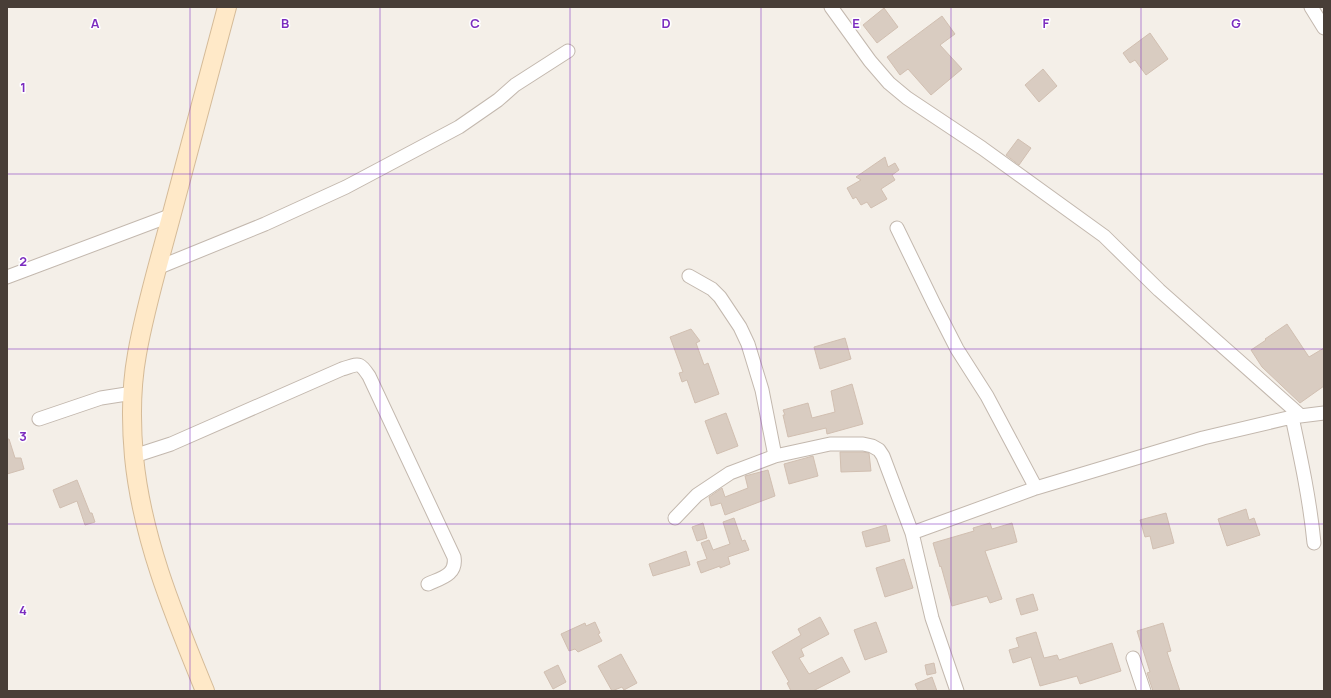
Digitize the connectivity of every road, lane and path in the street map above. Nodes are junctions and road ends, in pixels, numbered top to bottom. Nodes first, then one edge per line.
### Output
1 (227, 7) edge
2 (831, 7) edge
3 (1311, 7) edge
4 (1324, 28) edge
5 (568, 51) dead end
6 (172, 215) junction
7 (897, 228) dead end
8 (157, 268) junction
9 (689, 276) dead end
10 (7, 277) edge
11 (133, 392) junction
12 (1324, 413) edge
13 (1296, 416) junction
14 (39, 419) dead end
15 (134, 456) junction
16 (775, 456) junction
17 (1036, 488) junction
18 (675, 518) dead end
19 (912, 533) junction
20 (1314, 544) dead end
21 (428, 584) dead end
22 (1133, 658) dead end
23 (205, 691) edge
24 (956, 691) edge
25 (1144, 691) edge

1 - 6 main road
2 - 13 street
3 - 4 street
5 - 8 street
6 - 8 main road
6 - 10 street
7 - 17 street
8 - 11 main road
9 - 16 street
11 - 14 street
11 - 15 main road
12 - 13 street
13 - 17 street
13 - 20 street
15 - 21 street
15 - 23 main road
16 - 18 street
16 - 19 street
17 - 19 street
19 - 24 street
22 - 25 street

